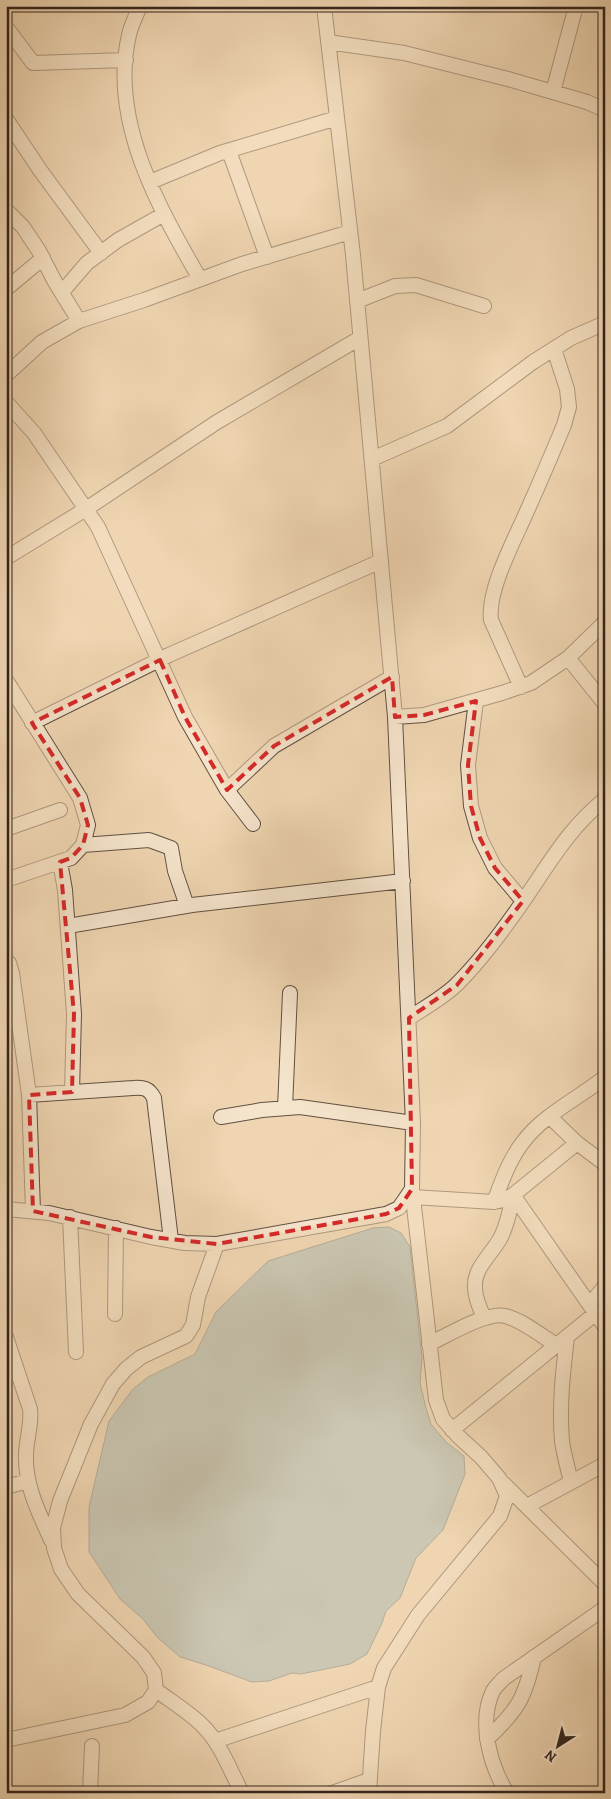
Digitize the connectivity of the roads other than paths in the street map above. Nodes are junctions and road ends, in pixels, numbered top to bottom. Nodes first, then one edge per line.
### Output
1 (140, 6) edge
2 (324, 6) edge
3 (576, 6) edge
4 (6, 27) edge
5 (328, 42) junction
6 (126, 60) junction
7 (553, 92) junction
8 (605, 110) edge
9 (337, 118) junction
10 (6, 120) edge
11 (229, 151) junction
12 (150, 182) junction
13 (6, 210) edge
14 (164, 214) junction
15 (350, 232) junction
16 (101, 252) junction
17 (267, 256) junction
18 (43, 258) junction
19 (200, 279) junction
20 (6, 289) edge
21 (62, 292) junction
22 (357, 301) junction
23 (484, 306) dead end
24 (79, 321) junction
25 (605, 323) edge
26 (360, 338) junction
27 (554, 349) junction
28 (6, 375) edge
29 (6, 402) edge
30 (372, 459) junction
31 (86, 509) junction
32 (6, 558) edge
33 (381, 561) junction
34 (605, 622) edge
35 (568, 658) junction
36 (160, 660) junction
37 (392, 677) junction
38 (6, 680) edge
39 (521, 687) junction
40 (476, 701) junction
41 (605, 704) edge
42 (395, 717) junction
43 (32, 723) junction
44 (227, 790) junction
45 (605, 800) edge
46 (60, 810) dead end
47 (252, 824) dead end
48 (6, 829) edge
49 (82, 846) junction
50 (60, 862) junction
51 (6, 880) edge
52 (403, 881) junction
53 (523, 901) junction
54 (187, 906) junction
55 (68, 926) junction
56 (6, 961) edge
57 (290, 992) dead end
58 (409, 1018) junction
59 (605, 1077) edge
60 (72, 1092) junction
61 (28, 1096) junction
62 (285, 1108) junction
63 (221, 1117) dead end
64 (550, 1117) junction
65 (413, 1123) junction
66 (577, 1143) junction
67 (605, 1164) edge
68 (412, 1193) junction
69 (513, 1195) junction
70 (494, 1202) junction
71 (6, 1209) edge
72 (33, 1212) junction
73 (70, 1218) junction
74 (116, 1228) junction
75 (171, 1240) junction
76 (217, 1244) junction
77 (605, 1286) edge
78 (593, 1309) junction
79 (115, 1314) dead end
80 (484, 1318) junction
81 (605, 1327) edge
82 (567, 1336) junction
83 (6, 1337) edge
84 (429, 1344) junction
85 (556, 1346) junction
86 (76, 1352) dead end
87 (452, 1430) junction
88 (605, 1464) edge
89 (499, 1478) junction
90 (28, 1481) junction
91 (572, 1482) junction
92 (6, 1487) edge
93 (527, 1506) junction
94 (54, 1548) junction
95 (605, 1584) edge
96 (605, 1608) edge
97 (534, 1657) junction
98 (378, 1687) junction
99 (156, 1690) junction
100 (487, 1739) junction
101 (6, 1740) edge
102 (215, 1741) junction
103 (92, 1746) dead end
104 (369, 1786) edge
105 (90, 1793) edge
106 (242, 1793) edge
107 (332, 1793) edge
108 (507, 1793) edge

1 - 6 street
2 - 5 street
3 - 7 street
4 - 6 street
5 - 7 street
5 - 9 street
6 - 12 street
7 - 8 street
9 - 11 street
9 - 15 street
10 - 16 street
11 - 12 street
11 - 17 street
12 - 14 street
13 - 18 street
14 - 16 street
14 - 19 street
15 - 17 street
15 - 22 street
16 - 21 street
17 - 19 street
18 - 20 street
18 - 21 street
19 - 24 street
21 - 24 street
22 - 23 street
22 - 26 street
24 - 28 street
25 - 27 street
26 - 30 street
26 - 31 street
27 - 30 street
27 - 39 street
29 - 31 street
30 - 33 street
31 - 32 street
31 - 36 street
33 - 36 street
33 - 37 street
34 - 35 street
35 - 39 street
35 - 41 street
36 - 43 street
36 - 44 street
37 - 42 street
37 - 44 street
38 - 43 street
39 - 40 street
40 - 42 street
40 - 53 street
42 - 52 street
43 - 49 street
44 - 47 street
45 - 53 street
46 - 48 street
49 - 50 street
49 - 54 street
50 - 51 street
50 - 55 street
52 - 54 street
52 - 58 street
53 - 58 street
54 - 55 street
55 - 60 street
56 - 61 street
57 - 62 street
58 - 65 street
59 - 64 street
60 - 61 street
60 - 75 street
61 - 72 street
62 - 63 street
62 - 65 street
64 - 66 street
64 - 70 street
65 - 68 street
66 - 67 street
66 - 69 street
68 - 70 street
68 - 76 street
68 - 84 street
69 - 70 street
69 - 78 street
69 - 80 street
71 - 72 street
72 - 73 street
73 - 74 street
73 - 86 street
74 - 75 street
74 - 79 street
75 - 76 street
76 - 94 street
77 - 78 street
78 - 81 street
78 - 82 street
80 - 84 street
80 - 85 street
82 - 85 street
82 - 91 street
83 - 90 street
84 - 87 street
85 - 87 street
87 - 89 street
88 - 91 street
89 - 93 street
89 - 98 street
90 - 92 street
90 - 94 street
91 - 93 street
93 - 95 street
94 - 99 street
96 - 97 street
97 - 100 street
97 - 100 street
98 - 102 street
98 - 104 street
99 - 101 street
99 - 102 street
100 - 108 street
102 - 106 street
103 - 105 street
104 - 107 street

